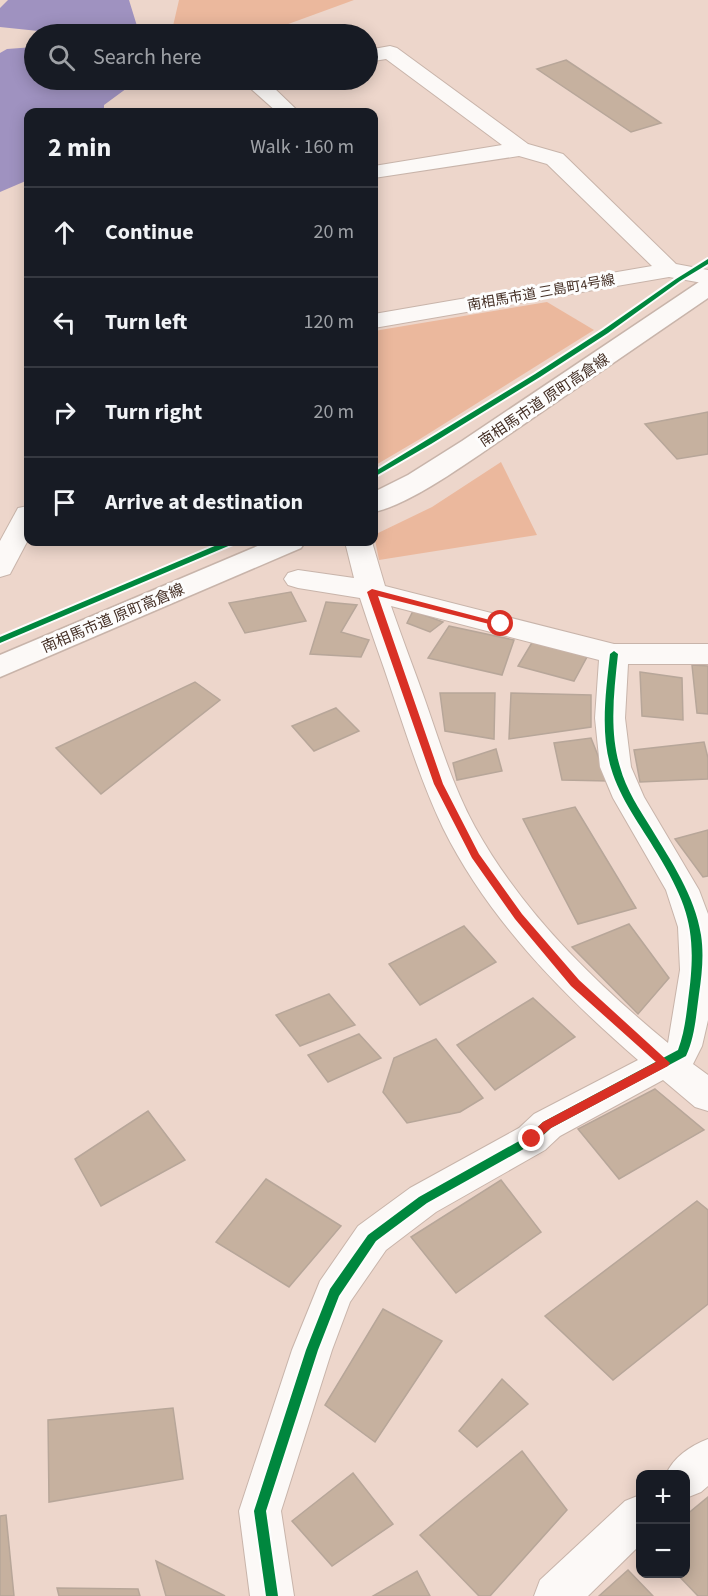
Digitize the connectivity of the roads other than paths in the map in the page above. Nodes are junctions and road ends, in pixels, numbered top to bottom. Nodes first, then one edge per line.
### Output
1 (378, 54) edge
2 (263, 90) edge
3 (284, 108) edge
4 (520, 149) junction
5 (378, 171) edge
6 (669, 270) junction
7 (708, 277) edge
8 (708, 287) edge
9 (378, 320) edge
10 (378, 501) edge
11 (24, 522) edge
12 (282, 546) edge
13 (360, 546) edge
14 (0, 568) edge
15 (297, 579) dead end
16 (372, 592) junction
17 (614, 654) junction
18 (708, 654) edge
19 (0, 666) edge
20 (664, 1063) junction
21 (708, 1096) edge
22 (708, 1459) edge
23 (690, 1475) edge
24 (636, 1520) edge
25 (272, 1596) edge
26 (556, 1596) edge

1 - 4 street
2 - 3 street
4 - 5 street
4 - 6 street
6 - 7 street, 南相馬市道 三島町4号線
6 - 9 street, 南相馬市道 三島町4号線
8 - 10 street, 南相馬市道 原町高倉線
11 - 14 street
12 - 19 street, 南相馬市道 原町高倉線
13 - 16 street
15 - 16 street
16 - 17 street
16 - 20 street
17 - 18 street
17 - 20 street
20 - 21 street
20 - 25 street
22 - 23 street
24 - 26 street

